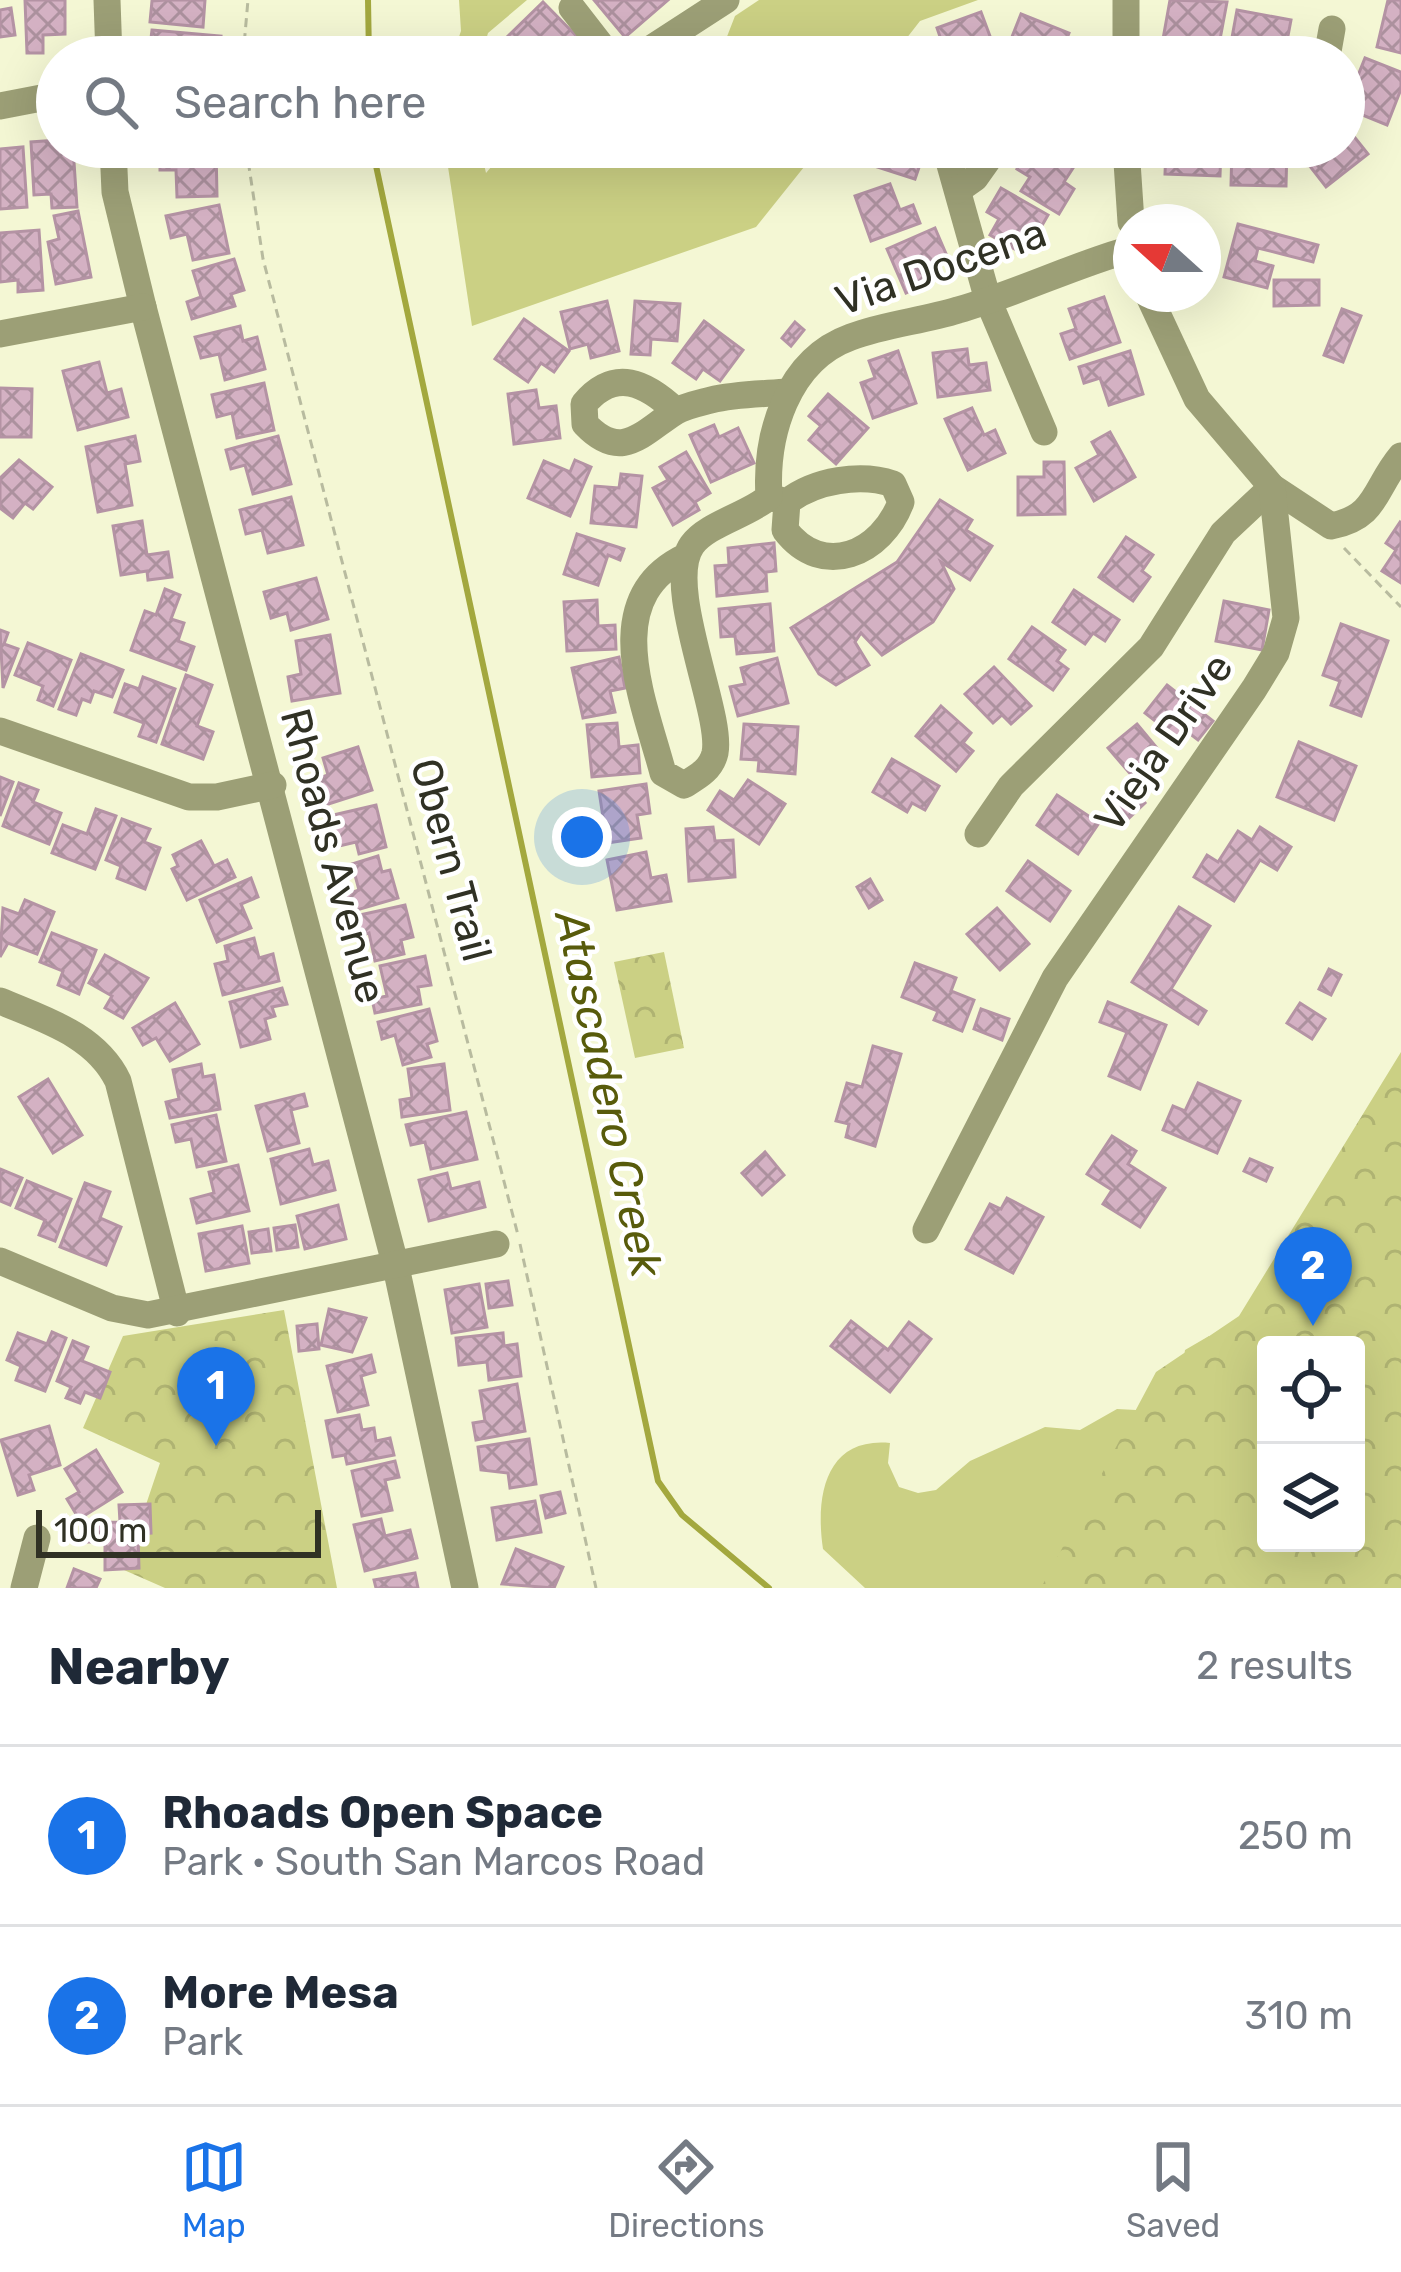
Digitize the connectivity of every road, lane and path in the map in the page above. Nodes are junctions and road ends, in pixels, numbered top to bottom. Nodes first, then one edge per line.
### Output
1 (107, 0) edge
2 (248, 0) edge
3 (726, 0) edge
4 (1126, 0) edge
5 (572, 8) dead end
6 (108, 36) edge
7 (245, 36) edge
8 (594, 36) edge
9 (672, 36) edge
10 (1126, 36) edge
11 (36, 99) edge
12 (0, 106) edge
13 (113, 168) edge
14 (249, 168) edge
15 (950, 168) edge
16 (982, 168) edge
17 (1127, 168) edge
18 (959, 203) junction
19 (1130, 204) edge
20 (1113, 255) edge
21 (988, 300) junction
22 (143, 307) junction
23 (1156, 312) edge
24 (0, 334) edge
25 (788, 392) junction
26 (676, 411) dead end
27 (1044, 432) dead end
28 (1401, 456) edge
29 (1272, 487) junction
30 (1331, 526) junction
31 (685, 557) junction
32 (1401, 607) edge
33 (0, 731) edge
34 (273, 785) junction
35 (978, 834) dead end
36 (0, 1001) edge
37 (926, 1230) dead end
38 (496, 1244) dead end
39 (0, 1261) edge
40 (396, 1267) junction
41 (177, 1313) junction
42 (37, 1538) dead end
43 (23, 1588) edge
44 (465, 1588) edge
45 (596, 1588) edge

1 - 6 street
2 - 7 path
3 - 9 street
4 - 10 street
5 - 8 street
11 - 12 street
13 - 22 street, Rhoads Avenue
14 - 45 path, Obern Trail
15 - 18 street
16 - 18 street
17 - 19 street
18 - 21 street
20 - 21 street, Via Docena
21 - 25 street, Via Docena
21 - 27 street
22 - 24 street
22 - 34 street, Rhoads Avenue
23 - 29 street
25 - 26 street
25 - 31 street, Via Docena
28 - 30 street
29 - 30 street
29 - 35 street
29 - 37 street, Vieja Drive
30 - 32 path
31 - 31 street
33 - 34 street
34 - 40 street, Rhoads Avenue
36 - 41 street
38 - 40 street
39 - 41 street
40 - 41 street
40 - 44 street, Rhoads Avenue
42 - 43 street

